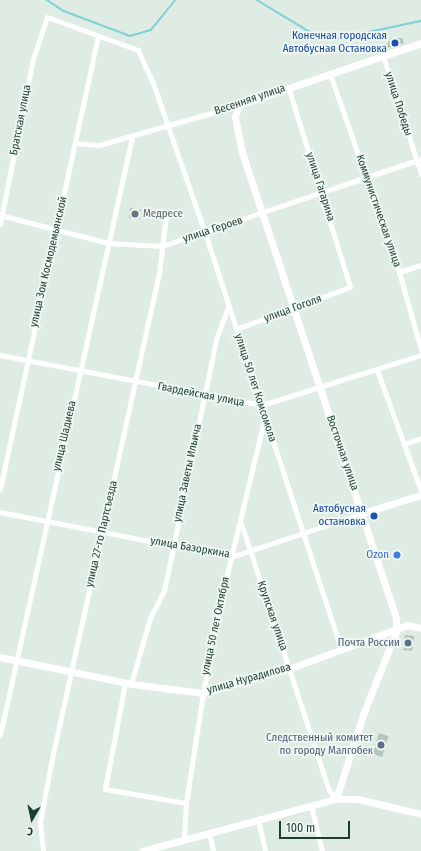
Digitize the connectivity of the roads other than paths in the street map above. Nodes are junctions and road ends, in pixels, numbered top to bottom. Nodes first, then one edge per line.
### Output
1 (47, 17) joint
2 (98, 36) junction
3 (421, 42) edge
4 (383, 56) junction
5 (330, 74) junction
6 (288, 87) junction
7 (239, 105) junction
8 (168, 126) junction
9 (132, 137) junction
10 (76, 143) junction
11 (419, 160) edge
12 (421, 174) edge
13 (366, 178) junction
14 (322, 194) junction
15 (263, 213) junction
16 (1, 215) edge
17 (166, 216) dead end
18 (0, 224) edge
19 (56, 230) junction
20 (205, 233) junction
21 (108, 242) junction
22 (162, 246) junction
23 (421, 265) edge
24 (399, 272) junction
25 (350, 287) joint
26 (228, 307) junction
27 (294, 309) junction
28 (236, 329) junction
29 (421, 350) edge
30 (421, 355) edge
31 (0, 356) edge
32 (27, 361) junction
33 (377, 370) junction
34 (79, 373) junction
35 (136, 382) junction
36 (320, 388) junction
37 (204, 396) junction
38 (262, 405) junction
39 (265, 415) junction
40 (421, 438) edge
41 (404, 444) junction
42 (0, 489) edge
43 (421, 491) edge
44 (421, 495) edge
45 (0, 512) edge
46 (363, 513) junction
47 (46, 520) junction
48 (241, 523) junction
49 (103, 532) junction
50 (302, 534) junction
51 (173, 546) junction
52 (250, 551) junction
53 (231, 557) junction
54 (396, 618) junction
55 (407, 625) junction
56 (421, 628) edge
57 (396, 632) junction
58 (341, 650) junction
59 (0, 657) edge
60 (16, 660) junction
61 (291, 668) junction
62 (71, 672) junction
63 (128, 683) junction
64 (203, 692) junction
65 (0, 735) edge
66 (336, 799) junction
67 (186, 803) junction
68 (312, 806) junction
69 (421, 814) edge
70 (258, 820) junction
71 (209, 833) junction
72 (184, 839) junction
73 (154, 849) edge
74 (43, 851) edge
75 (142, 851) edge
76 (213, 851) edge
77 (266, 851) edge
78 (322, 851) edge

1 - 2 street, улица 50 лет Комсомола
1 - 16 street, Братская улица
2 - 8 street, улица 50 лет Комсомола
2 - 10 street, улица Зои Космодемьянской
3 - 4 street, Весенняя улица
4 - 5 street, Весенняя улица
4 - 11 street, улица Победы
5 - 6 street, Весенняя улица
5 - 13 street, Коммунистическая улица
6 - 7 street, Весенняя улица
6 - 14 street, улица Гагарина
7 - 8 street, Весенняя улица
7 - 15 street, Восточная улица
8 - 9 street, Весенняя улица
8 - 20 street, улица 50 лет Комсомола
9 - 10 street, Весенняя улица
9 - 21 street, улица Шадиева
10 - 19 street, улица Зои Космодемьянской
11 - 12 street, улица Победы
11 - 13 street, улица Героев
13 - 14 street, улица Героев
13 - 24 street, Коммунистическая улица
14 - 15 street, улица Героев
14 - 25 street, улица Гагарина
15 - 20 street, улица Героев
15 - 27 street, Восточная улица
16 - 18 street, Братская улица
16 - 19 street, улица Героев
17 - 22 street, улица 27-го Партсъезда
19 - 21 street, улица Героев
19 - 32 street, улица Зои Космодемьянской
20 - 22 street, улица Героев
20 - 26 street, улица 50 лет Комсомола
21 - 22 street, улица Героев
21 - 34 street, улица Шадиева
22 - 35 street, улица 27-го Партсъезда
23 - 24 street
24 - 29 street, Коммунистическая улица
25 - 27 street, улица Гоголя
26 - 28 street, улица 50 лет Комсомола
26 - 37 street, улица Заветы Ильича
27 - 28 street, улица Гоголя
27 - 36 street, Восточная улица
28 - 38 street, улица 50 лет Комсомола
30 - 33 street, Гвардейская улица
31 - 32 street, Гвардейская улица
32 - 34 street, Гвардейская улица
32 - 42 street, улица Зои Космодемьянской
33 - 36 street, Гвардейская улица
33 - 41 street
34 - 35 street, Гвардейская улица
34 - 47 street, улица Шадиева
35 - 37 street, Гвардейская улица
35 - 49 street, улица 27-го Партсъезда
36 - 38 street, Гвардейская улица
36 - 46 street, Восточная улица
37 - 38 street, Гвардейская улица
37 - 51 street, улица Заветы Ильича
38 - 39 street, улица 50 лет Комсомола
39 - 48 street, улица 50 лет Октября
39 - 50 street, улица 50 лет Комсомола
40 - 41 street
41 - 43 street
44 - 46 street, улица Базоркина
45 - 47 street, улица Базоркина
46 - 50 street, улица Базоркина
46 - 54 street, Восточная улица
47 - 49 street, улица Базоркина
47 - 60 street, улица Шадиева
48 - 52 street, Крупская улица
48 - 53 street, улица 50 лет Октября
49 - 51 street, улица Базоркина
49 - 62 street, улица 27-го Партсъезда
50 - 52 street, улица Базоркина
50 - 58 street, улица 50 лет Комсомола
51 - 53 street, улица Базоркина
51 - 63 street, улица Заветы Ильича
52 - 53 street, улица Базоркина
52 - 61 street, Крупская улица
53 - 64 street, улица 50 лет Октября
54 - 55 street
54 - 57 street, Восточная улица
55 - 56 street
55 - 57 street, улица Нурадилова
57 - 58 street, улица Нурадилова
57 - 66 street, Восточная улица
58 - 61 street, улица Нурадилова
59 - 60 street, улица Нурадилова
60 - 62 street, улица Нурадилова
60 - 65 street, улица Шадиева
61 - 64 street, улица Нурадилова
61 - 66 street, Крупская улица
62 - 63 street, улица Нурадилова
62 - 74 street, улица 27-го Партсъезда
63 - 64 street, улица Нурадилова
63 - 67 street, улица Заветы Ильича
64 - 67 street, улица 50 лет Октября
66 - 68 street
66 - 69 street
67 - 72 street, улица 50 лет Октября
68 - 70 street
68 - 78 street
70 - 71 street
70 - 77 street
71 - 72 street
71 - 76 street
72 - 73 street
73 - 75 street

